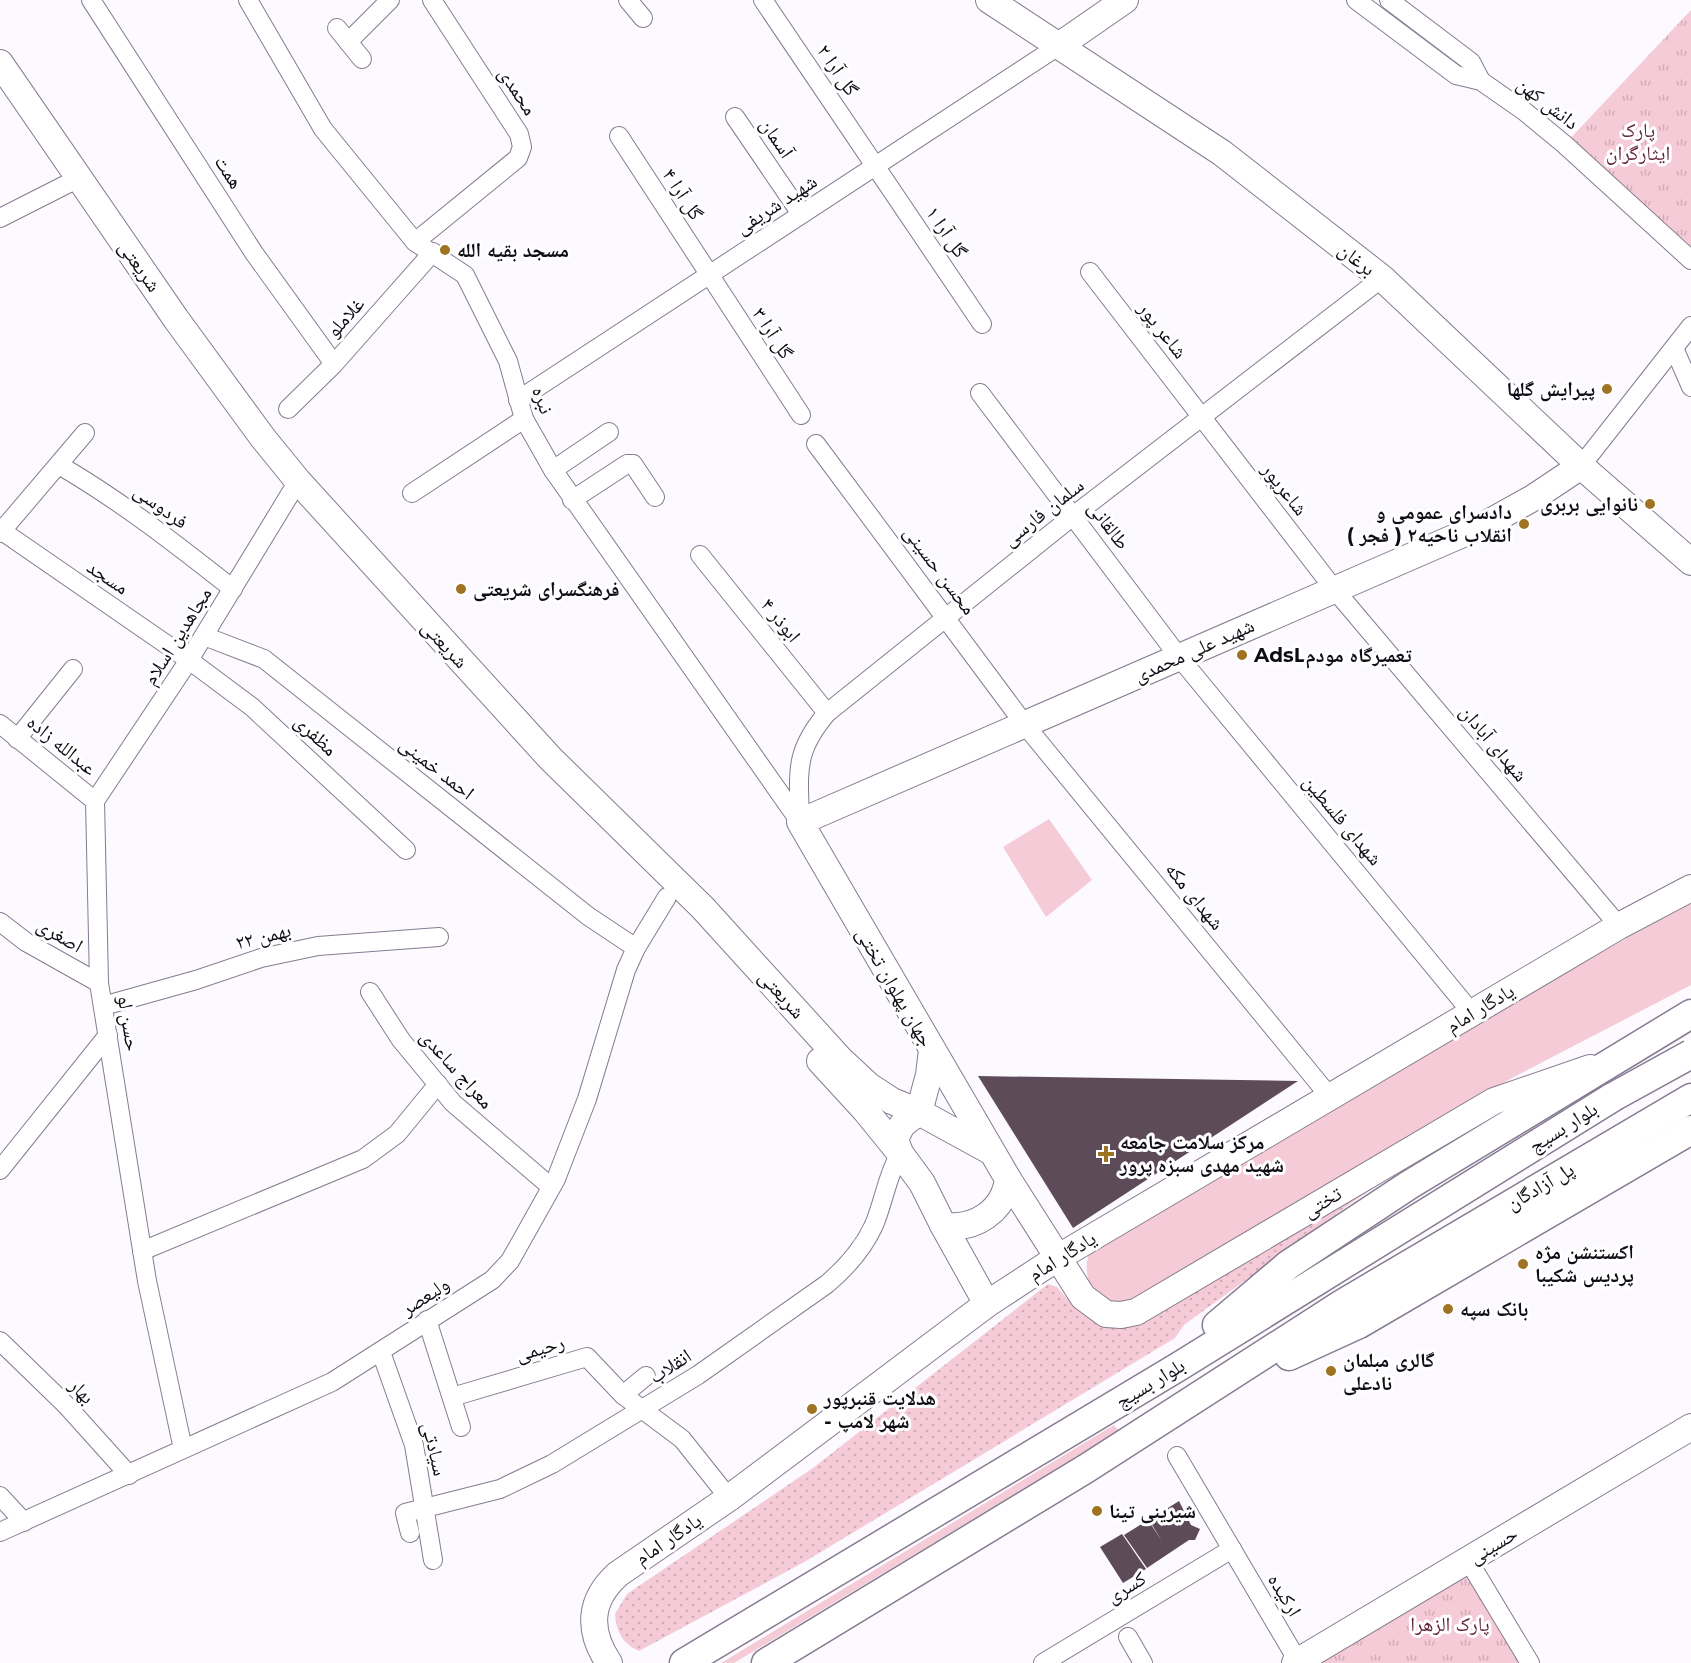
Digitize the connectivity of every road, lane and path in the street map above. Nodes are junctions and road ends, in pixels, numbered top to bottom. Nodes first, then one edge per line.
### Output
1 (91, 0) edge
2 (248, 0) edge
3 (390, 0) edge
4 (432, 0) edge
5 (628, 0) edge
6 (763, 0) edge
7 (989, 0) edge
8 (1125, 0) edge
9 (1356, 0) edge
10 (1389, 0) edge
11 (643, 18) dead end
12 (1060, 45) junction
13 (362, 59) dead end
14 (0, 63) edge
15 (1481, 81) junction
16 (0, 84) edge
17 (735, 117) dead end
18 (619, 136) dead end
19 (875, 166) junction
20 (73, 181) junction
21 (801, 214) junction
22 (0, 218) edge
23 (415, 242) junction
24 (433, 252) junction
25 (1691, 260) edge
26 (1090, 272) dead end
27 (708, 275) junction
28 (1382, 278) junction
29 (982, 324) dead end
30 (1691, 326) edge
31 (1674, 348) junction
32 (334, 364) junction
33 (1691, 387) edge
34 (980, 393) dead end
35 (518, 400) junction
36 (288, 409) dead end
37 (801, 415) dead end
38 (1201, 416) junction
39 (524, 419) junction
40 (609, 432) dead end
41 (85, 433) dead end
42 (816, 444) dead end
43 (59, 465) junction
44 (1581, 466) junction
45 (553, 470) junction
46 (294, 486) junction
47 (412, 494) dead end
48 (655, 497) dead end
49 (572, 500) junction
50 (1073, 516) junction
51 (1, 530) edge
52 (700, 555) dead end
53 (1691, 562) edge
54 (233, 589) junction
55 (1334, 589) junction
56 (947, 617) junction
57 (204, 636) junction
58 (1179, 657) junction
59 (189, 660) junction
60 (73, 669) dead end
61 (827, 713) junction
62 (1025, 725) junction
63 (6, 731) edge
64 (95, 801) junction
65 (800, 822) junction
66 (406, 850) dead end
67 (1691, 875) edge
68 (1691, 888) edge
69 (667, 897) junction
70 (0, 922) edge
71 (1619, 926) junction
72 (439, 937) dead end
73 (636, 948) junction
74 (99, 983) junction
75 (370, 992) dead end
76 (103, 1006) junction
77 (1472, 1012) junction
78 (1691, 1014) edge
79 (108, 1035) junction
80 (1638, 1045) junction
81 (932, 1050) junction
82 (1691, 1054) edge
83 (1611, 1062) junction
84 (438, 1084) junction
85 (1330, 1097) junction
86 (1691, 1098) edge
87 (919, 1112) junction
88 (1691, 1130) edge
89 (992, 1152) junction
90 (900, 1153) junction
91 (0, 1170) edge
92 (1008, 1179) junction
93 (551, 1187) junction
94 (943, 1225) junction
95 (142, 1251) junction
96 (1059, 1257) junction
97 (1390, 1276) joint
98 (987, 1304) junction
99 (427, 1320) junction
100 (0, 1341) edge
101 (381, 1352) junction
102 (646, 1376) dead end
103 (1156, 1379) junction
104 (623, 1395) junction
105 (452, 1397) junction
106 (1198, 1399) junction
107 (644, 1410) junction
108 (461, 1427) dead end
109 (1691, 1427) edge
110 (183, 1449) junction
111 (1177, 1456) dead end
112 (129, 1474) junction
113 (0, 1496) edge
114 (729, 1498) junction
115 (425, 1509) junction
116 (24, 1522) junction
117 (0, 1532) edge
118 (410, 1533) dead end
119 (1232, 1549) junction
120 (433, 1560) dead end
121 (1468, 1560) junction
122 (1128, 1637) dead end
123 (1297, 1662) edge
124 (609, 1663) edge
125 (684, 1663) edge
126 (766, 1663) edge
127 (1044, 1663) edge
128 (1143, 1663) edge
129 (1530, 1663) edge

1 - 32 street, همت
2 - 23 street, نبره
3 - 13 street
4 - 23 street, محمدی
5 - 11 street
6 - 19 street, گل آرا ۲
7 - 12 street, برغان
8 - 12 street
9 - 15 street, دانش کهن
10 - 15 street, دانش کهن
12 - 19 street, شهید شریفی
12 - 28 street, برغان
14 - 20 street, شریعتی
15 - 25 street, دانش کهن
16 - 20 street, شریعتی
17 - 21 street, آسمان
18 - 27 street, گل آرا ۴
19 - 21 street, شهید شریفی
19 - 29 street, گل آرا ۱
20 - 22 street
20 - 46 street, شریعتی
21 - 27 street, شهید شریفی
23 - 24 street, نبره
24 - 32 street, غلاملو
24 - 35 street, نبره
26 - 38 street, شاعر پور
27 - 35 street, شهید شریفی
27 - 37 street, گل آرا ۳
28 - 38 street, سلمان فارسی
28 - 44 street, برغان
30 - 31 street
31 - 33 street
31 - 44 street
32 - 36 street, غلاملو
34 - 50 street, طالقانی
35 - 39 street, نبره
38 - 50 street, سلمان فارسی
38 - 55 street, شاعرپور
39 - 45 street, نبره
39 - 47 street
40 - 45 street
41 - 43 street
42 - 56 street, محسن حسینی
43 - 51 street
43 - 54 street, فردوسی
44 - 53 street, برغان
44 - 55 street, شهید علی محمدی
45 - 49 street, نبره
46 - 54 street, مجاهدین اسلام
46 - 69 street, شریعتی
46 - 87 street, شریعتی
48 - 49 street
49 - 65 street, نبره
50 - 56 street, سلمان فارسی
50 - 58 street, طالقانی
51 - 59 street, مسجد
52 - 61 street, ابوذر ۴
54 - 57 street, مجاهدین اسلام
55 - 58 street, شهید علی محمدی
55 - 71 street, شهدای آبادان
56 - 61 street, سلمان فارسی
56 - 62 street, محسن حسینی
57 - 59 street, مجاهدین اسلام
57 - 73 street, احمد خمینی
58 - 62 street, شهید علی محمدی
58 - 77 street, شهدای فلسطین
59 - 64 street, مجاهدین اسلام
59 - 66 street, مظفری
60 - 63 street
61 - 65 street, سلمان فارسی
62 - 65 street, شهید علی محمدی
62 - 85 street, شهدای مکه
63 - 64 street, عبدالله زاده
64 - 74 street, حسن لو
65 - 81 street, جهان پهلوان تختی
67 - 71 street
68 - 71 street
69 - 73 street, ولیعصر
69 - 90 street, شریعتی
70 - 74 street, اصغری
71 - 77 street, یادگار امام
72 - 76 street, ۲۲ بهمن
73 - 93 street, ولیعصر
74 - 76 street, حسن لو
75 - 84 street, معراج ساعدی
76 - 79 street, حسن لو
77 - 85 street, یادگار امام
78 - 80 main road
79 - 91 street
79 - 95 street, حسن لو
80 - 82 main road
80 - 83 main road
81 - 87 street
81 - 89 street, جهان پهلوان تختی
82 - 103 main road, بلوار بسیج, bridge
83 - 96 street, تختی
83 - 103 main road
84 - 93 street, معراج ساعدی
84 - 95 street
85 - 96 street, یادگار امام
86 - 97 main road, پل آزادگان
87 - 89 street, شریعتی
87 - 90 street
88 - 106 main road
89 - 92 street, جهان پهلوان تختی
90 - 94 street, شریعتی
90 - 107 street, انقلاب
92 - 94 street
92 - 96 street
93 - 99 street, ولیعصر
94 - 98 street, شریعتی
95 - 110 street, حسن لو
96 - 98 street, یادگار امام
97 - 106 main road, بلوار بسیج
98 - 114 street, یادگار امام
99 - 101 street, ولیعصر
99 - 105 street
100 - 112 street, بهار
101 - 110 street, ولیعصر
101 - 115 street, سیادتی
102 - 104 street
103 - 125 main road, بلوار بسیج
104 - 105 street, رحیمی
104 - 107 street, رحیمی
105 - 108 street
106 - 126 main road, بلوار بسیج
107 - 114 street, رحیمی
107 - 115 street, انقلاب
109 - 121 street, حسینی
110 - 112 street, ولیعصر
111 - 119 street, ارکیده
112 - 116 street, ولیعصر
113 - 116 street
114 - 124 street, یادگار امام
115 - 118 street, انقلاب
115 - 120 street, سیادتی
116 - 117 street, ولیعصر
119 - 123 street, ارکیده
119 - 127 street, کسری
121 - 123 street, حسینی
121 - 129 street
122 - 128 street

